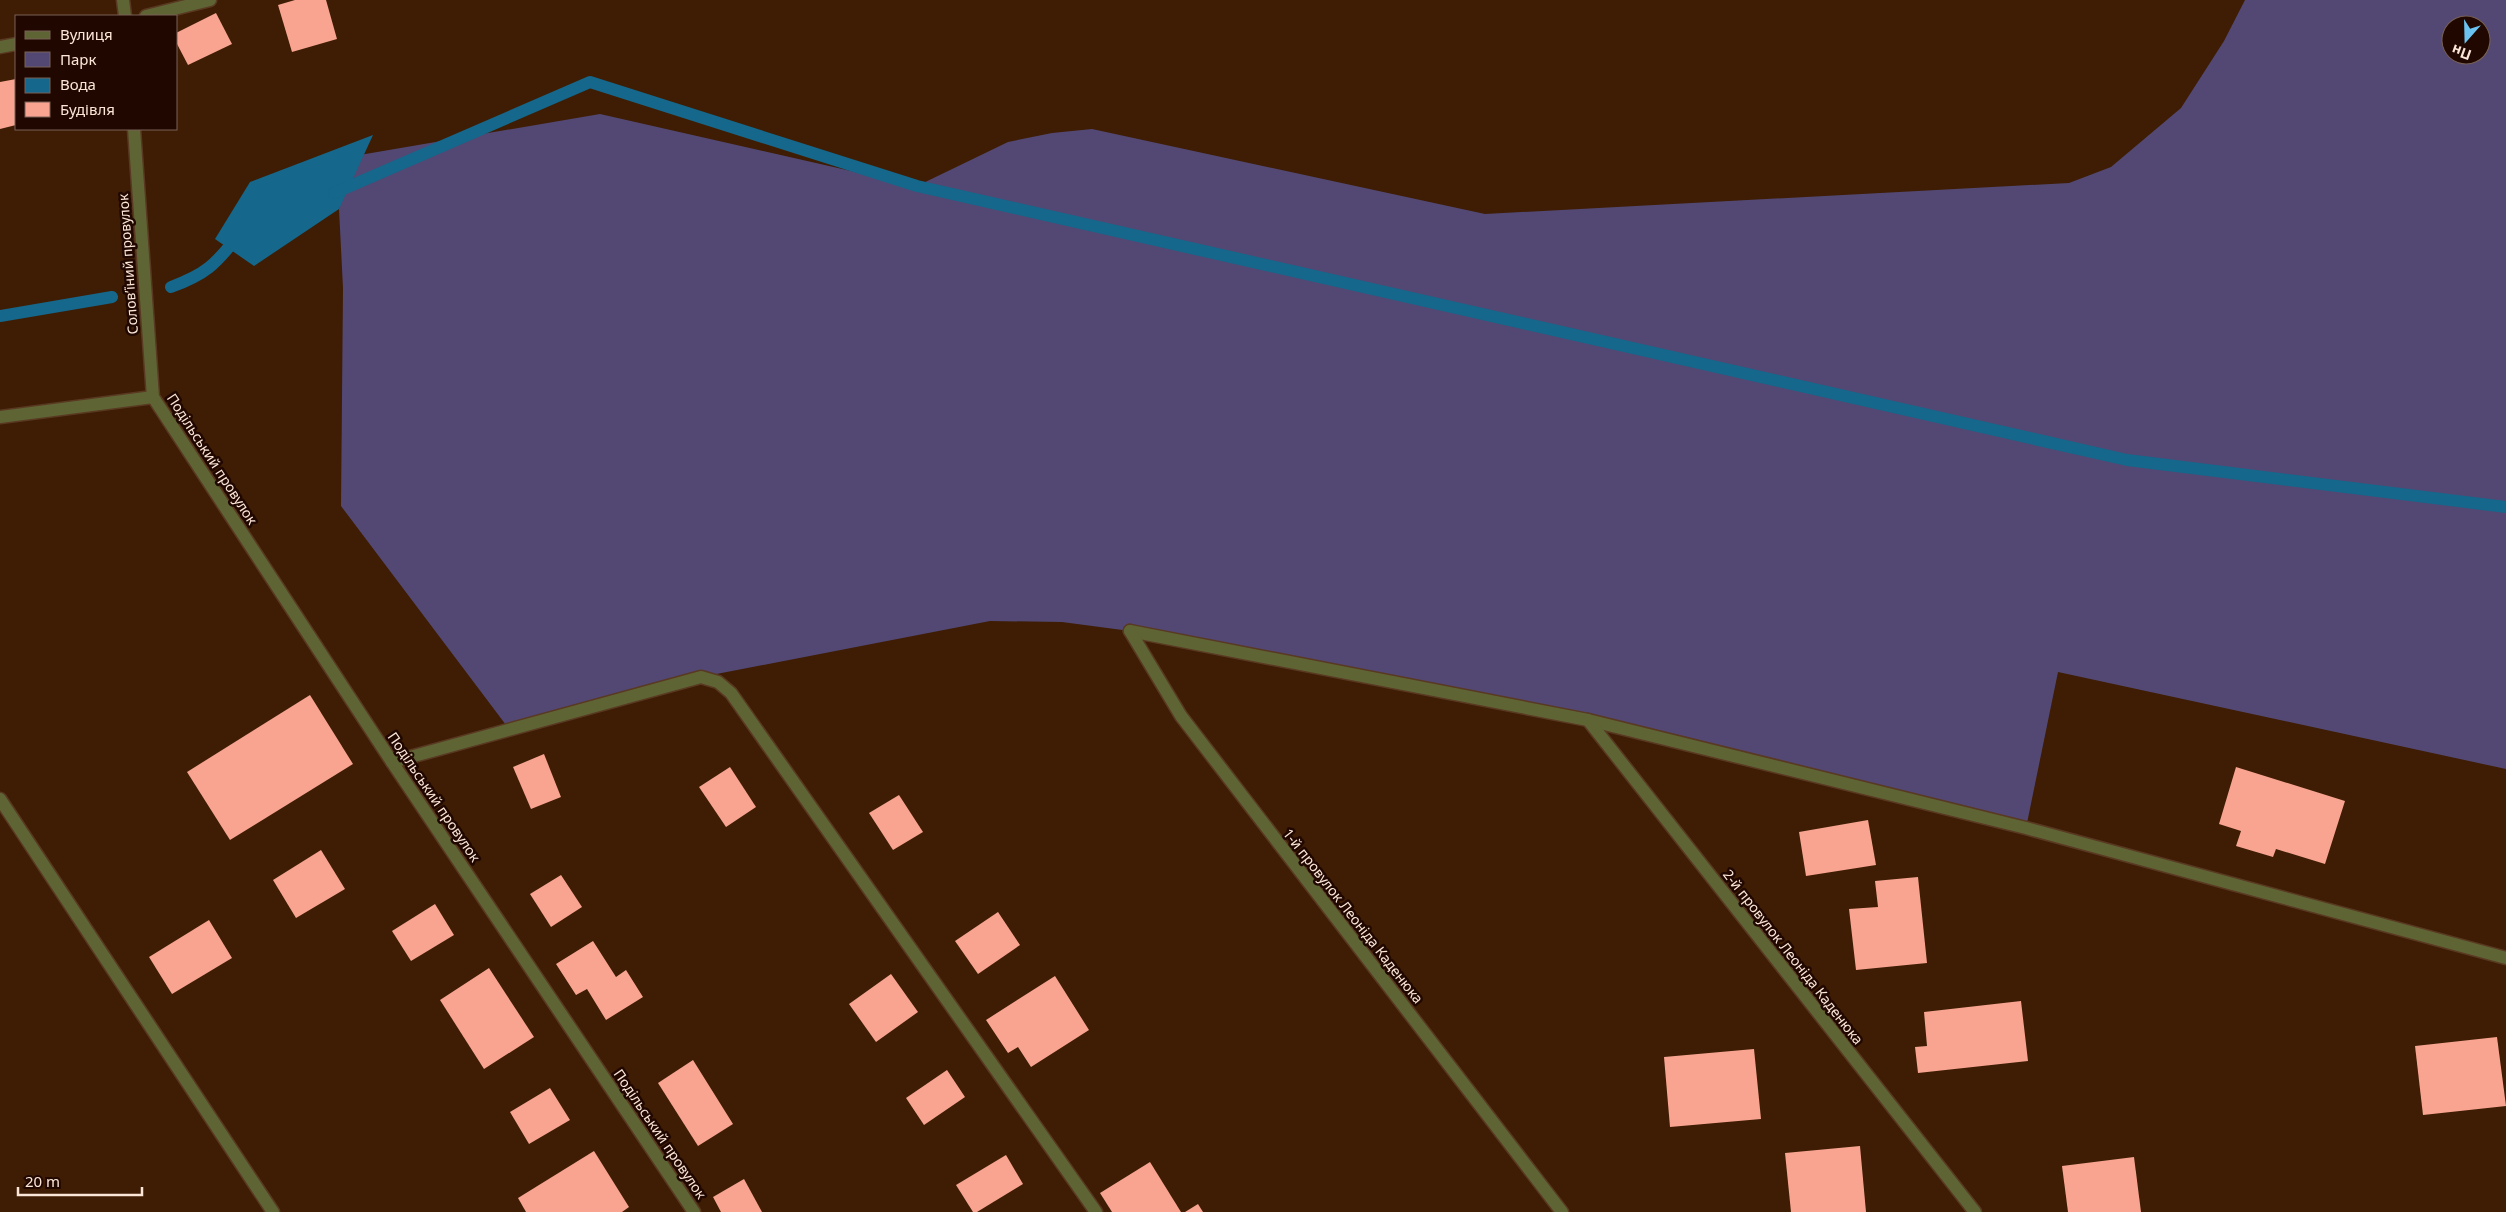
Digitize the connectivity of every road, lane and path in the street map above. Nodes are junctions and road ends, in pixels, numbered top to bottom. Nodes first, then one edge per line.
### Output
1 (123, 0) edge
2 (210, 0) edge
3 (125, 15) edge
4 (150, 15) edge
5 (15, 44) edge
6 (0, 47) edge
7 (134, 130) edge
8 (153, 397) junction
9 (0, 417) edge
10 (1588, 720) junction
11 (392, 762) junction
12 (0, 799) edge
13 (2506, 958) edge
14 (273, 1212) edge
15 (694, 1212) edge
16 (1096, 1212) edge
17 (1562, 1212) edge
18 (1975, 1212) edge

1 - 3 street
2 - 4 street
5 - 6 street
7 - 8 street, Соловʼїний провулок
8 - 9 street
8 - 11 street, Подільський провулок
10 - 13 street
10 - 17 street, 1-й провулок Леоніда Каденюка
10 - 18 street, 2-й провулок Леоніда Каденюка
11 - 15 street, Подільський провулок
11 - 16 street
12 - 14 street

